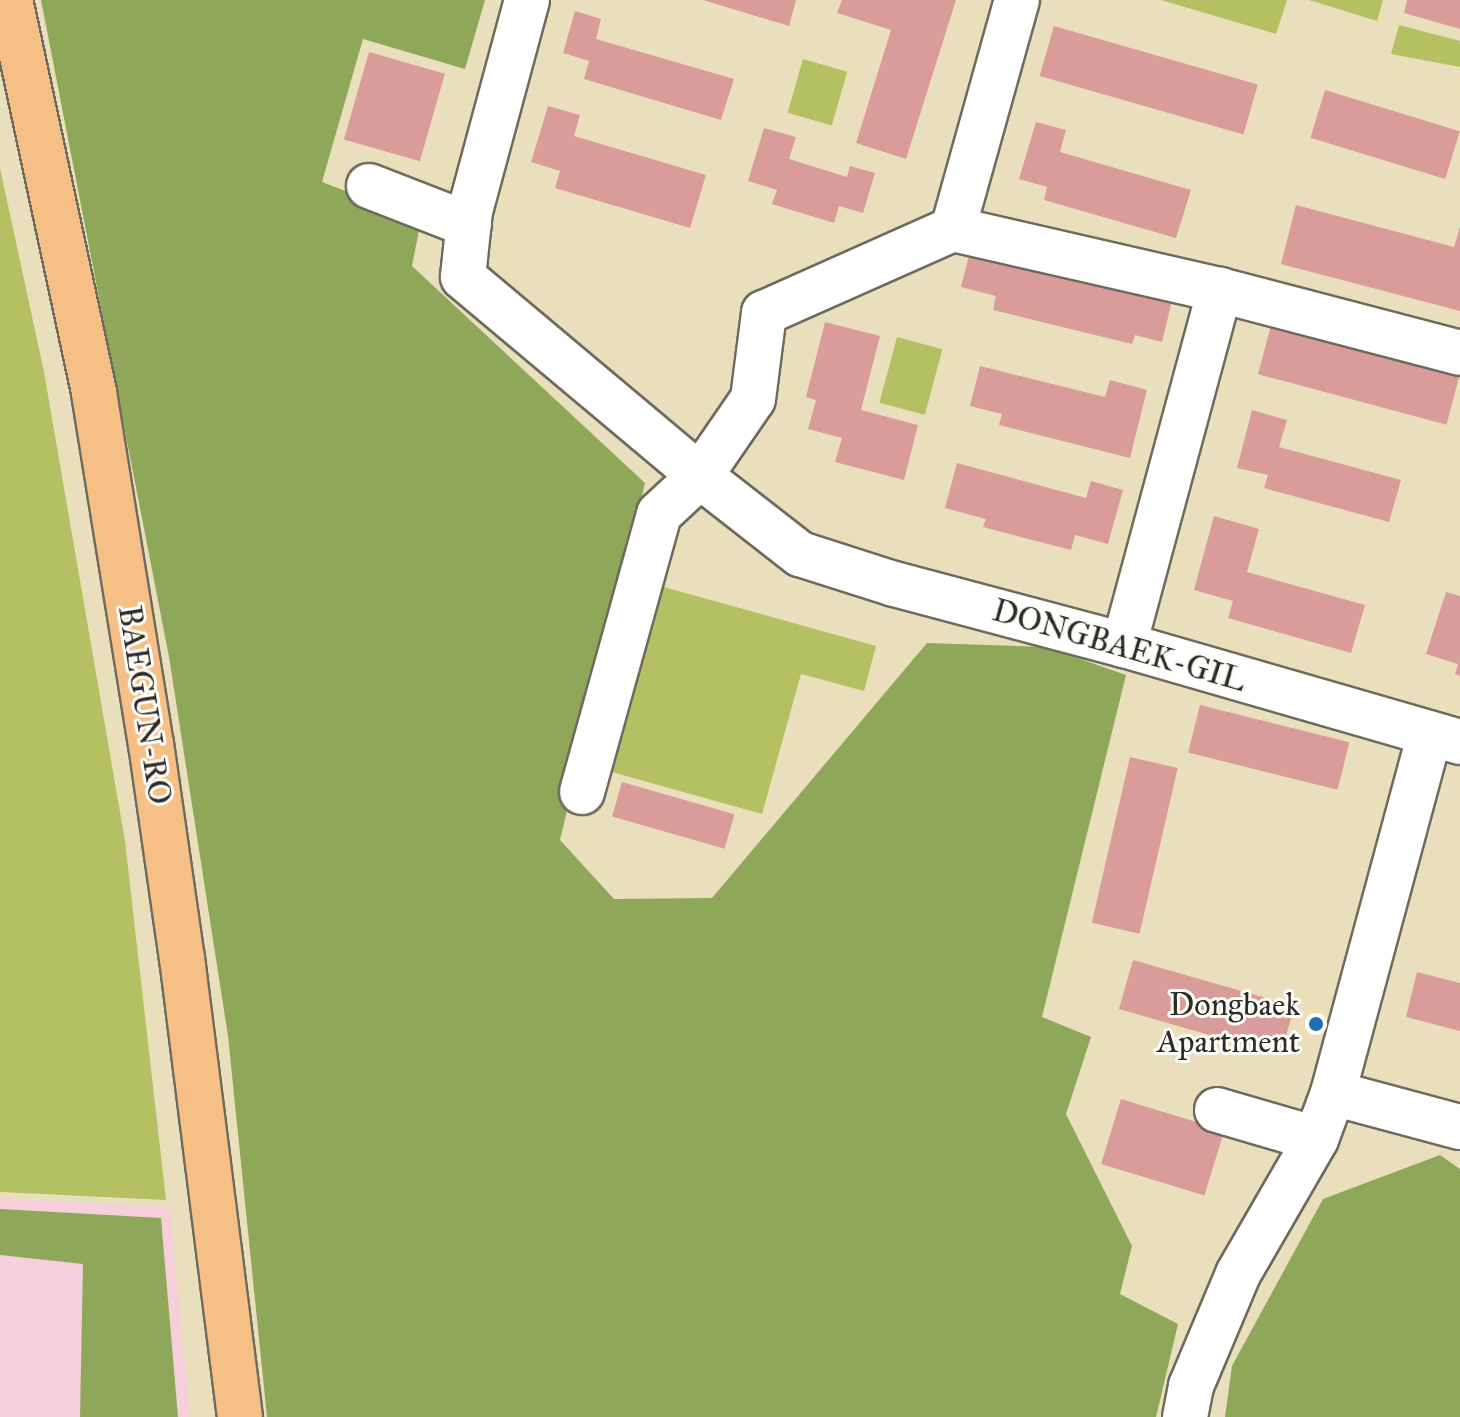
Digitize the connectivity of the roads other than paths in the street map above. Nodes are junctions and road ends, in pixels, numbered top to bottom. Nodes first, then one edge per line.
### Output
1 (10, 0) edge
2 (527, 0) edge
3 (1017, 0) edge
4 (369, 186) dead end
5 (469, 225) junction
6 (953, 229) junction
7 (1220, 290) junction
8 (1460, 353) edge
9 (700, 476) junction
10 (1124, 645) junction
11 (1445, 738) edge
12 (582, 792) dead end
13 (1333, 1093) junction
14 (1217, 1110) dead end
15 (1460, 1127) edge
16 (1316, 1139) junction
17 (240, 1417) edge
18 (1185, 1417) edge

1 - 17 main road, BAEGUN-RO
2 - 5 street, DONGBAEK-GIL
3 - 6 street
4 - 5 street
5 - 9 street, DONGBAEK-GIL
6 - 7 street
6 - 9 street
7 - 8 street
7 - 10 street
9 - 10 street, DONGBAEK-GIL
9 - 12 street
10 - 11 street, DONGBAEK-GIL
11 - 13 street, DONGBAEK-GIL
13 - 15 street
13 - 16 street, DONGBAEK-GIL
14 - 16 street
16 - 18 street, DONGBAEK-GIL

